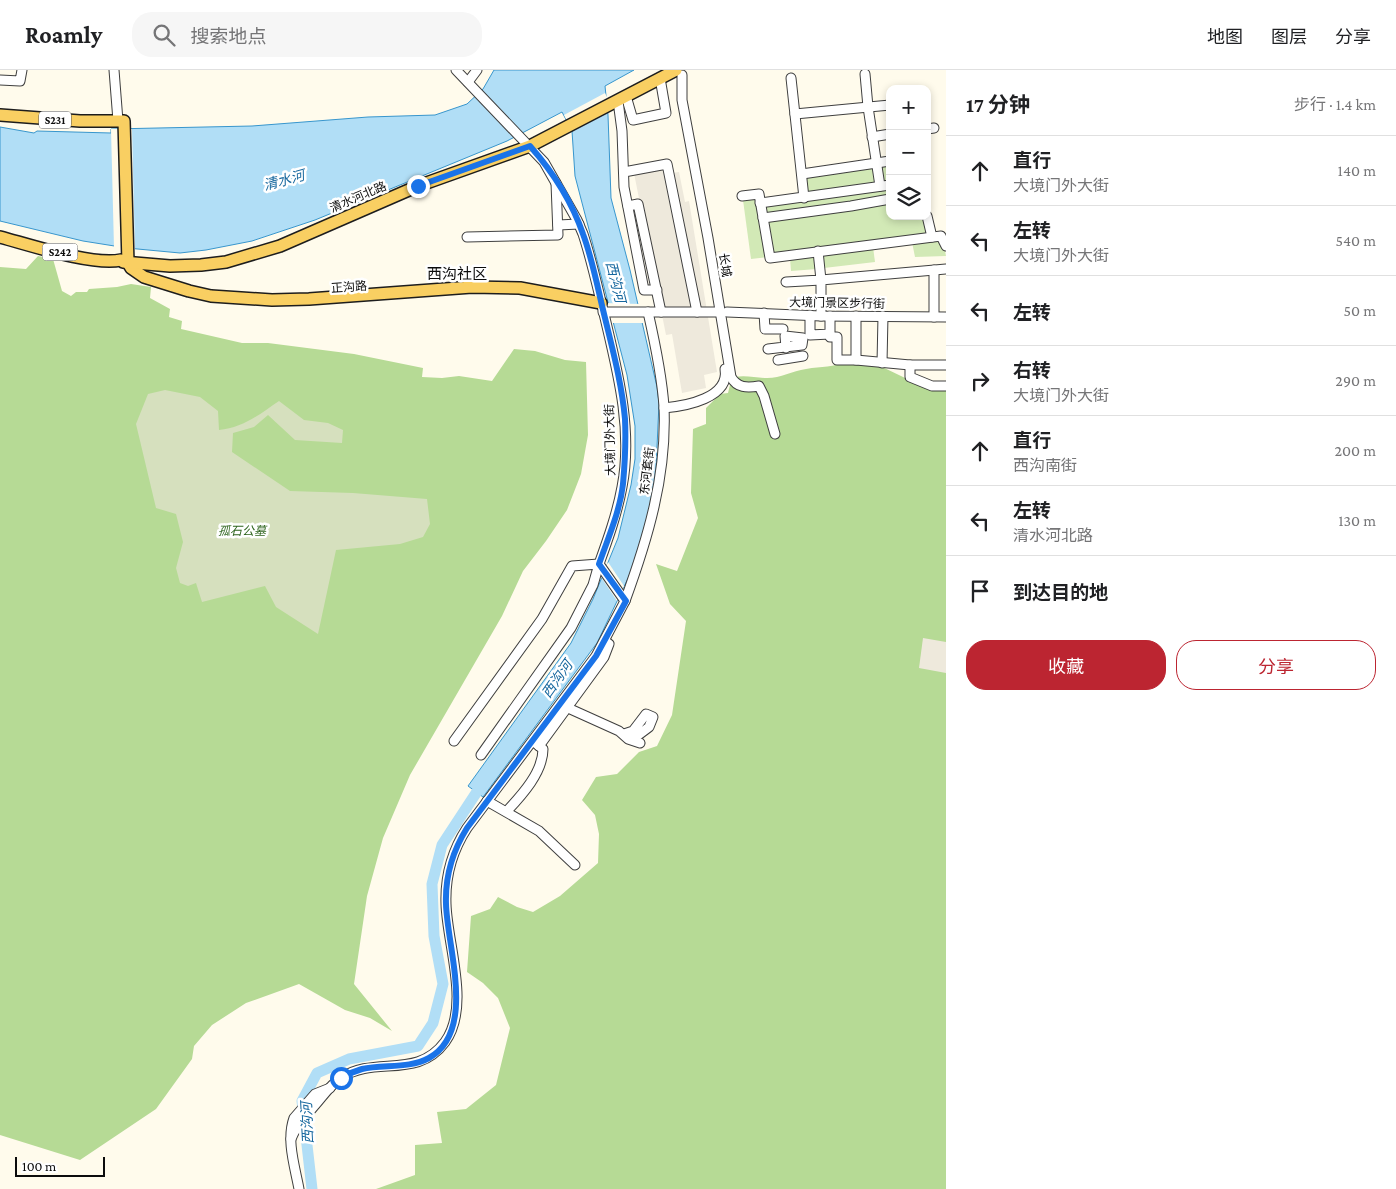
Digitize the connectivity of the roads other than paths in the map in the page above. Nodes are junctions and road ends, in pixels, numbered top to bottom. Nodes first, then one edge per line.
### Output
1 (22, 70) edge
2 (114, 70) edge
3 (456, 70) edge
4 (477, 70) edge
5 (679, 72) edge
6 (660, 74) edge
7 (865, 74) dead end
8 (792, 78) dead end
9 (0, 80) edge
10 (468, 82) junction
11 (616, 100) junction
12 (886, 105) edge
13 (868, 107) junction
14 (795, 114) junction
15 (0, 115) edge
16 (119, 125) junction
17 (886, 135) edge
18 (872, 137) junction
19 (525, 142) junction
20 (886, 162) edge
21 (876, 163) junction
22 (624, 172) junction
23 (802, 174) junction
24 (556, 182) junction
25 (886, 185) edge
26 (880, 186) junction
27 (742, 196) dead end
28 (804, 198) junction
29 (886, 200) edge
30 (760, 203) junction
31 (763, 218) junction
32 (928, 220) edge
33 (579, 224) junction
34 (558, 225) junction
35 (0, 237) edge
36 (468, 237) dead end
37 (932, 237) junction
38 (946, 246) edge
39 (818, 251) junction
40 (124, 257) junction
41 (946, 269) edge
42 (934, 270) junction
43 (822, 280) junction
44 (786, 282) dead end
45 (603, 308) junction
46 (645, 312) junction
47 (661, 312) junction
48 (697, 312) junction
49 (721, 312) junction
50 (764, 313) junction
51 (783, 314) junction
52 (810, 315) junction
53 (826, 316) junction
54 (856, 316) junction
55 (883, 316) junction
56 (934, 317) junction
57 (946, 318) edge
58 (784, 333) junction
59 (830, 334) junction
60 (805, 339) junction
61 (803, 356) junction
62 (778, 360) dead end
63 (856, 360) junction
64 (882, 363) junction
65 (910, 365) junction
66 (946, 365) edge
67 (803, 366) dead end
68 (944, 387) edge
69 (664, 408) junction
70 (775, 434) dead end
71 (602, 567) junction
72 (623, 597) junction
73 (605, 641) junction
74 (568, 708) junction
75 (624, 734) junction
76 (454, 741) dead end
77 (536, 743) junction
78 (481, 755) dead end
79 (487, 801) junction
80 (507, 812) junction
81 (575, 865) dead end
82 (327, 1089) junction
83 (295, 1124) junction
84 (299, 1189) edge

1 - 9 street
2 - 16 street
3 - 10 street, 大境门外大街
4 - 10 street
5 - 6 main road, 清水河北路
5 - 70 street, 长城
6 - 11 main road, 清水河北路
6 - 11 main road, 清水河北路
6 - 11 street
7 - 13 street
8 - 14 street
10 - 19 street, 大境门外大街
11 - 19 main road, 清水河北路
11 - 22 street
12 - 13 street
13 - 14 street
13 - 18 street
14 - 23 street
15 - 16 main road, S231
16 - 40 main road
17 - 18 street
18 - 21 street
19 - 24 street, 大境门外大街
19 - 40 main road, 清水河北路
20 - 21 street
21 - 23 street
21 - 26 street
22 - 47 street
22 - 48 street
23 - 28 street
24 - 33 street, 大境门外大街
24 - 34 street
25 - 26 street
26 - 28 street
27 - 30 street
28 - 30 street
29 - 31 street
30 - 31 street
31 - 39 street
32 - 37 street
33 - 34 street
33 - 45 street, 大境门外大街
34 - 36 street
35 - 40 main road, S242
37 - 38 street
37 - 39 street
39 - 43 street
40 - 45 main road, 正沟路
41 - 42 street
42 - 43 street
42 - 56 street
43 - 44 street
43 - 53 street
45 - 46 street, 大境门景区步行街
45 - 71 street, 大境门外大街
46 - 47 street, 大境门景区步行街
46 - 69 street, 东河套街
47 - 48 street, 大境门景区步行街
48 - 49 street, 大境门景区步行街
49 - 50 street, 大境门景区步行街
49 - 69 street
50 - 51 street, 大境门景区步行街
50 - 58 street
51 - 52 street, 大境门景区步行街
51 - 58 street
52 - 53 street, 大境门景区步行街
52 - 60 street
53 - 54 street, 大境门景区步行街
53 - 59 street
54 - 55 street, 大境门景区步行街
54 - 63 street
55 - 56 street, 大境门景区步行街
55 - 64 street
56 - 57 street, 大境门景区步行街
58 - 60 street
58 - 60 street
59 - 60 street
59 - 63 street
60 - 61 street
61 - 62 street
61 - 67 street
63 - 64 street
64 - 65 street
65 - 66 street
65 - 68 street
69 - 72 street, 东河套街
71 - 72 street
71 - 76 street
71 - 78 street, 大境门外大街
72 - 73 street
73 - 74 street
73 - 77 street
74 - 75 street
74 - 77 street
75 - 75 street
77 - 79 street
77 - 80 street
79 - 80 street
79 - 82 street
80 - 81 street
82 - 83 street
82 - 83 street
83 - 84 street

